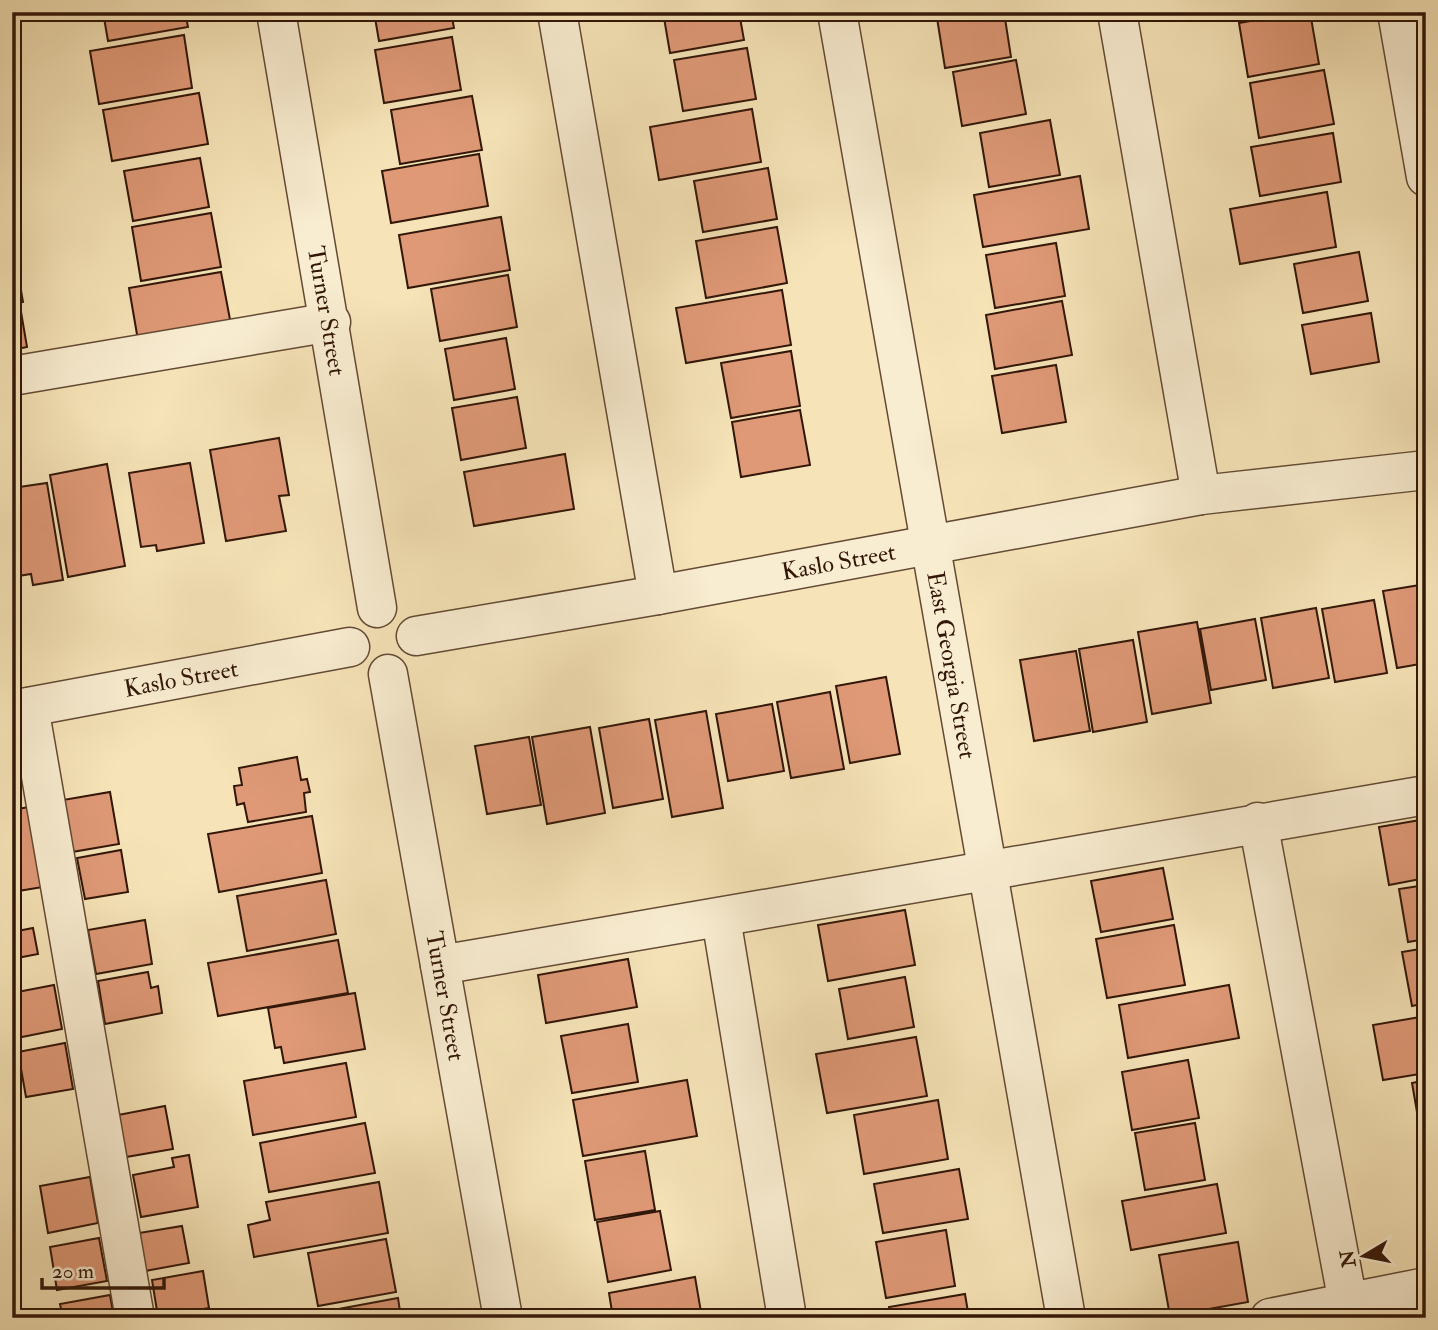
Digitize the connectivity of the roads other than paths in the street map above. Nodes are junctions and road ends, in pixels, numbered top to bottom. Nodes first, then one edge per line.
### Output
1 (276, 12) edge
2 (557, 12) edge
3 (837, 12) edge
4 (1117, 12) edge
5 (1397, 12) edge
6 (1426, 177) edge
7 (331, 322) junction
8 (12, 376) edge
9 (1426, 470) edge
10 (1201, 495) junction
11 (931, 545) junction
12 (658, 595) junction
13 (377, 608) junction
14 (416, 636) junction
15 (350, 647) junction
16 (388, 674) junction
17 (21, 708) edge
18 (1426, 795) edge
19 (1258, 822) junction
20 (988, 869) junction
21 (721, 918) junction
22 (440, 965) junction
23 (1426, 1287) edge
24 (1348, 1303) junction
25 (135, 1318) edge
26 (503, 1318) edge
27 (788, 1318) edge
28 (1066, 1318) edge
29 (1270, 1318) edge

1 - 7 street, Turner Street
2 - 12 street
3 - 11 street, East Georgia Street
4 - 10 street
5 - 6 street
7 - 8 street
7 - 13 street, Turner Street
9 - 10 street, Kaslo Street
10 - 11 street, Kaslo Street
11 - 12 street, Kaslo Street
11 - 20 street, East Georgia Street
12 - 14 street, Kaslo Street
13 - 14 street
13 - 15 street
14 - 16 street
15 - 16 street
15 - 17 street, Kaslo Street
16 - 22 street, Turner Street
17 - 25 street
18 - 19 street
19 - 20 street
19 - 24 street
20 - 21 street
20 - 28 street, East Georgia Street
21 - 22 street
21 - 27 street
22 - 26 street, Turner Street
23 - 24 street
24 - 29 street

